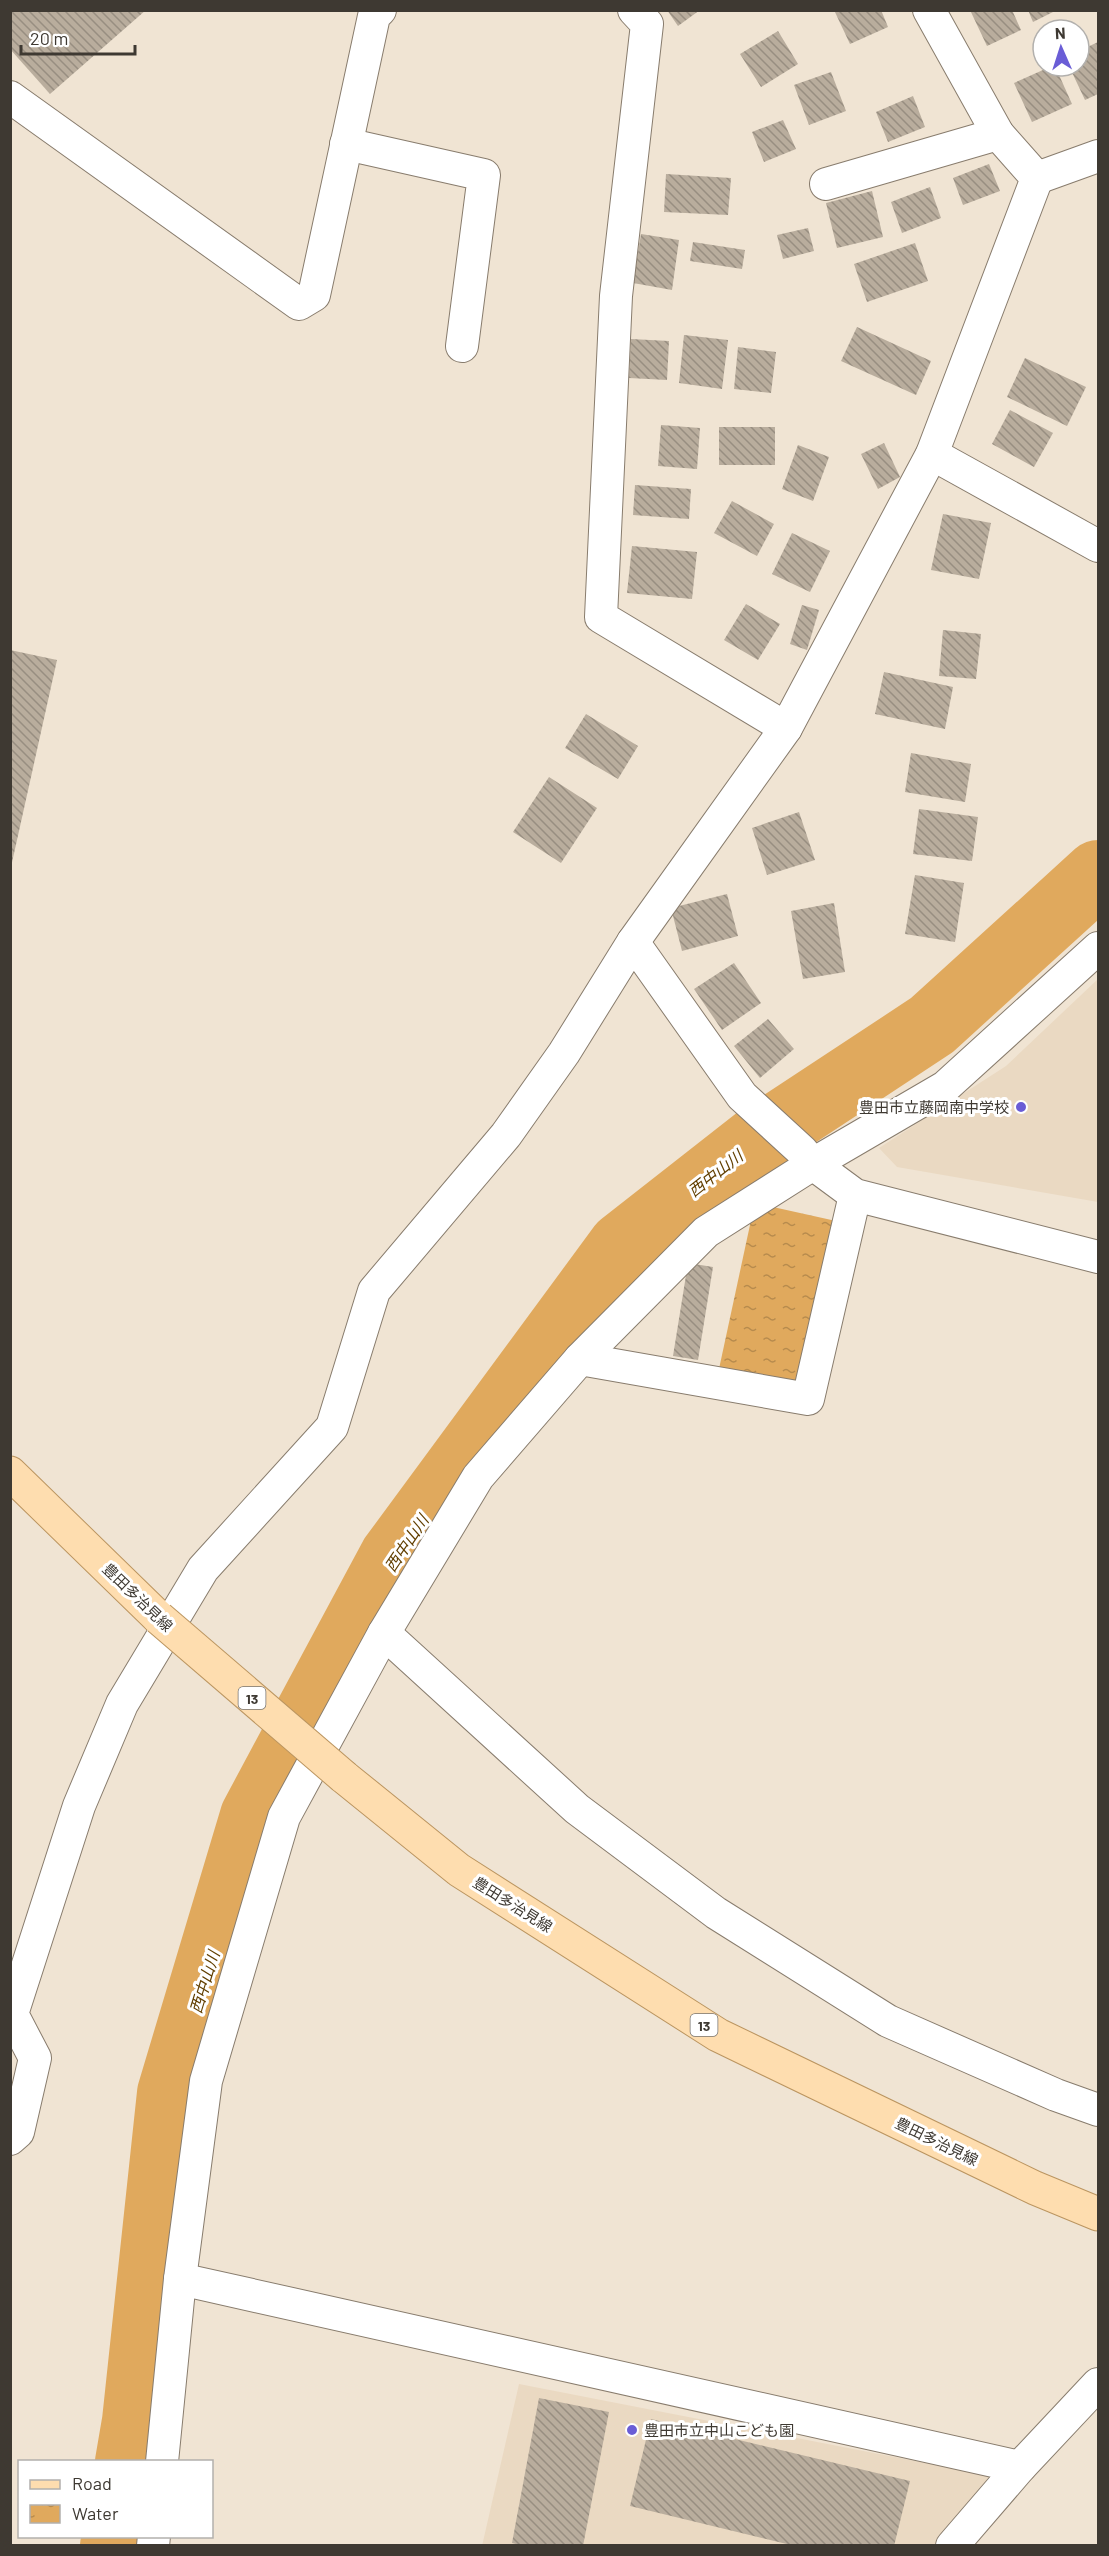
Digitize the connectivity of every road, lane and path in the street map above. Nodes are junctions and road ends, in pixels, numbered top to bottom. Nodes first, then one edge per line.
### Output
1 (380, 10) edge
2 (634, 10) edge
3 (929, 10) edge
4 (10, 97) edge
5 (998, 134) junction
6 (346, 144) junction
7 (1098, 156) edge
8 (1037, 178) junction
9 (826, 184) dead end
10 (462, 346) dead end
11 (932, 454) junction
12 (1098, 546) edge
13 (786, 728) junction
14 (633, 942) junction
15 (1098, 948) edge
16 (807, 1157) junction
17 (855, 1195) junction
18 (1098, 1257) edge
19 (580, 1359) junction
20 (10, 1473) edge
21 (384, 1633) junction
22 (1098, 2110) edge
23 (10, 2139) edge
24 (1098, 2214) edge
25 (180, 2279) junction
26 (1098, 2384) edge
27 (162, 2460) edge
28 (1020, 2467) junction
29 (952, 2546) edge

1 - 6 street
2 - 13 street
3 - 5 street
4 - 6 street
5 - 8 street
5 - 9 street
6 - 10 street
7 - 8 street
8 - 11 street
11 - 12 street
11 - 13 street
13 - 14 street
14 - 16 street
14 - 23 street
15 - 16 street
16 - 17 street
16 - 19 street
17 - 18 street
17 - 19 street
19 - 21 street
20 - 24 main road, 豊田多治見線 / 13, bridge
21 - 22 street
21 - 25 street
25 - 27 street
25 - 28 street
26 - 28 street
28 - 29 street

